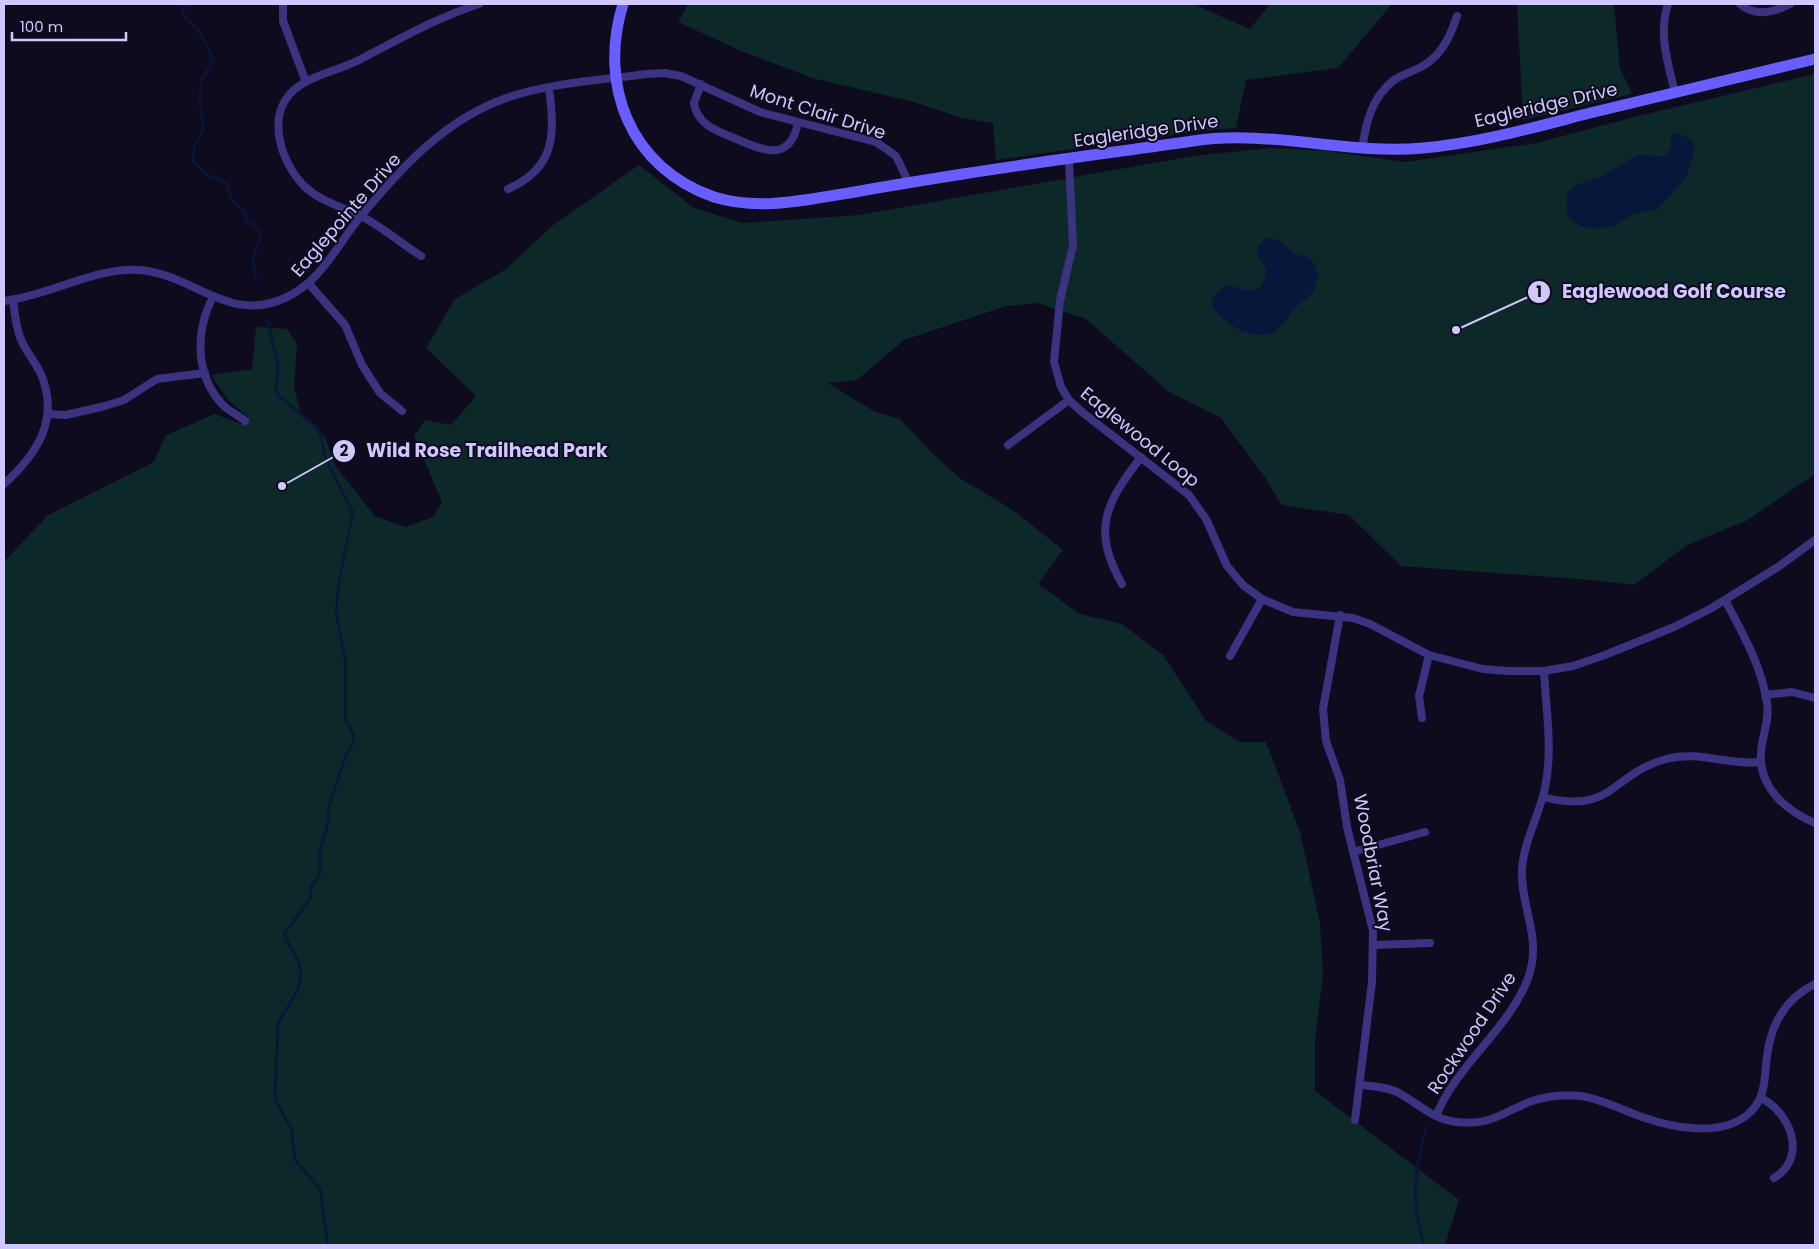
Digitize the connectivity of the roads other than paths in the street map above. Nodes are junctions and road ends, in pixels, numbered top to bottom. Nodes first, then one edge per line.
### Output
1 (283, 4) edge
2 (479, 4) edge
3 (623, 4) edge
4 (1668, 4) edge
5 (1740, 4) edge
6 (1790, 4) edge
7 (1457, 16) dead end
8 (1815, 59) edge
9 (615, 79) junction
10 (306, 82) junction
11 (701, 84) junction
12 (549, 88) junction
13 (1675, 93) junction
14 (798, 123) junction
15 (1362, 149) junction
16 (1069, 160) junction
17 (909, 183) junction
18 (508, 189) dead end
19 (361, 216) junction
20 (421, 256) dead end
21 (309, 284) junction
22 (213, 297) junction
23 (4, 300) edge
24 (13, 300) junction
25 (205, 373) junction
26 (1069, 400) junction
27 (402, 411) dead end
28 (48, 414) junction
29 (245, 421) dead end
30 (1008, 445) dead end
31 (1141, 457) junction
32 (4, 484) edge
33 (1815, 540) edge
34 (1122, 584) dead end
35 (1262, 599) junction
36 (1725, 600) junction
37 (1340, 615) junction
38 (1429, 655) junction
39 (1230, 656) dead end
40 (1544, 671) junction
41 (1766, 695) junction
42 (1815, 698) edge
43 (1422, 718) dead end
44 (1761, 762) junction
45 (1543, 797) junction
46 (1815, 823) edge
47 (1425, 832) dead end
48 (1353, 852) junction
49 (1430, 943) dead end
50 (1374, 945) junction
51 (1815, 984) edge
52 (1360, 1084) junction
53 (1762, 1098) junction
54 (1436, 1116) junction
55 (1356, 1120) dead end
56 (1774, 1178) dead end

1 - 10 street
2 - 10 street
3 - 9 main road, Eagleridge Drive
4 - 13 street
5 - 6 street
7 - 15 street
8 - 13 main road, Eagleridge Drive
9 - 11 street, Mont Clair Drive
9 - 12 street, Eaglepointe Drive
9 - 17 main road, Eagleridge Drive
10 - 19 street
11 - 14 street, Mont Clair Drive
11 - 14 street
12 - 18 street
12 - 19 street, Eaglepointe Drive
13 - 15 main road, Eagleridge Drive
14 - 17 street, Mont Clair Drive
15 - 16 main road, Eagleridge Drive
16 - 17 main road, Eagleridge Drive
16 - 26 street, Eaglewood Loop
19 - 20 street
19 - 21 street, Eaglepointe Drive
21 - 22 street, Eaglepointe Drive
21 - 27 street
22 - 24 street, Eaglepointe Drive
22 - 25 street
23 - 24 street, Eaglepointe Drive
24 - 28 street
25 - 28 street
25 - 29 street
26 - 30 street
26 - 31 street, Eaglewood Loop
28 - 32 street
31 - 34 street
31 - 35 street, Eaglewood Loop
33 - 36 street, Eaglewood Loop
35 - 37 street, Eaglewood Loop
35 - 39 street
36 - 40 street, Eaglewood Loop
36 - 41 street
37 - 38 street, Eaglewood Loop
37 - 48 street, Woodbriar Way
38 - 40 street, Eaglewood Loop
38 - 43 street
40 - 45 street, Rockwood Drive
41 - 42 street
41 - 44 street
44 - 45 street
44 - 46 street
45 - 54 street, Rockwood Drive
47 - 48 street
48 - 50 street, Woodbriar Way
49 - 50 street
50 - 52 street, Woodbriar Way
51 - 53 street
52 - 54 street
52 - 55 street, Woodbriar Way
53 - 54 street
53 - 56 street

